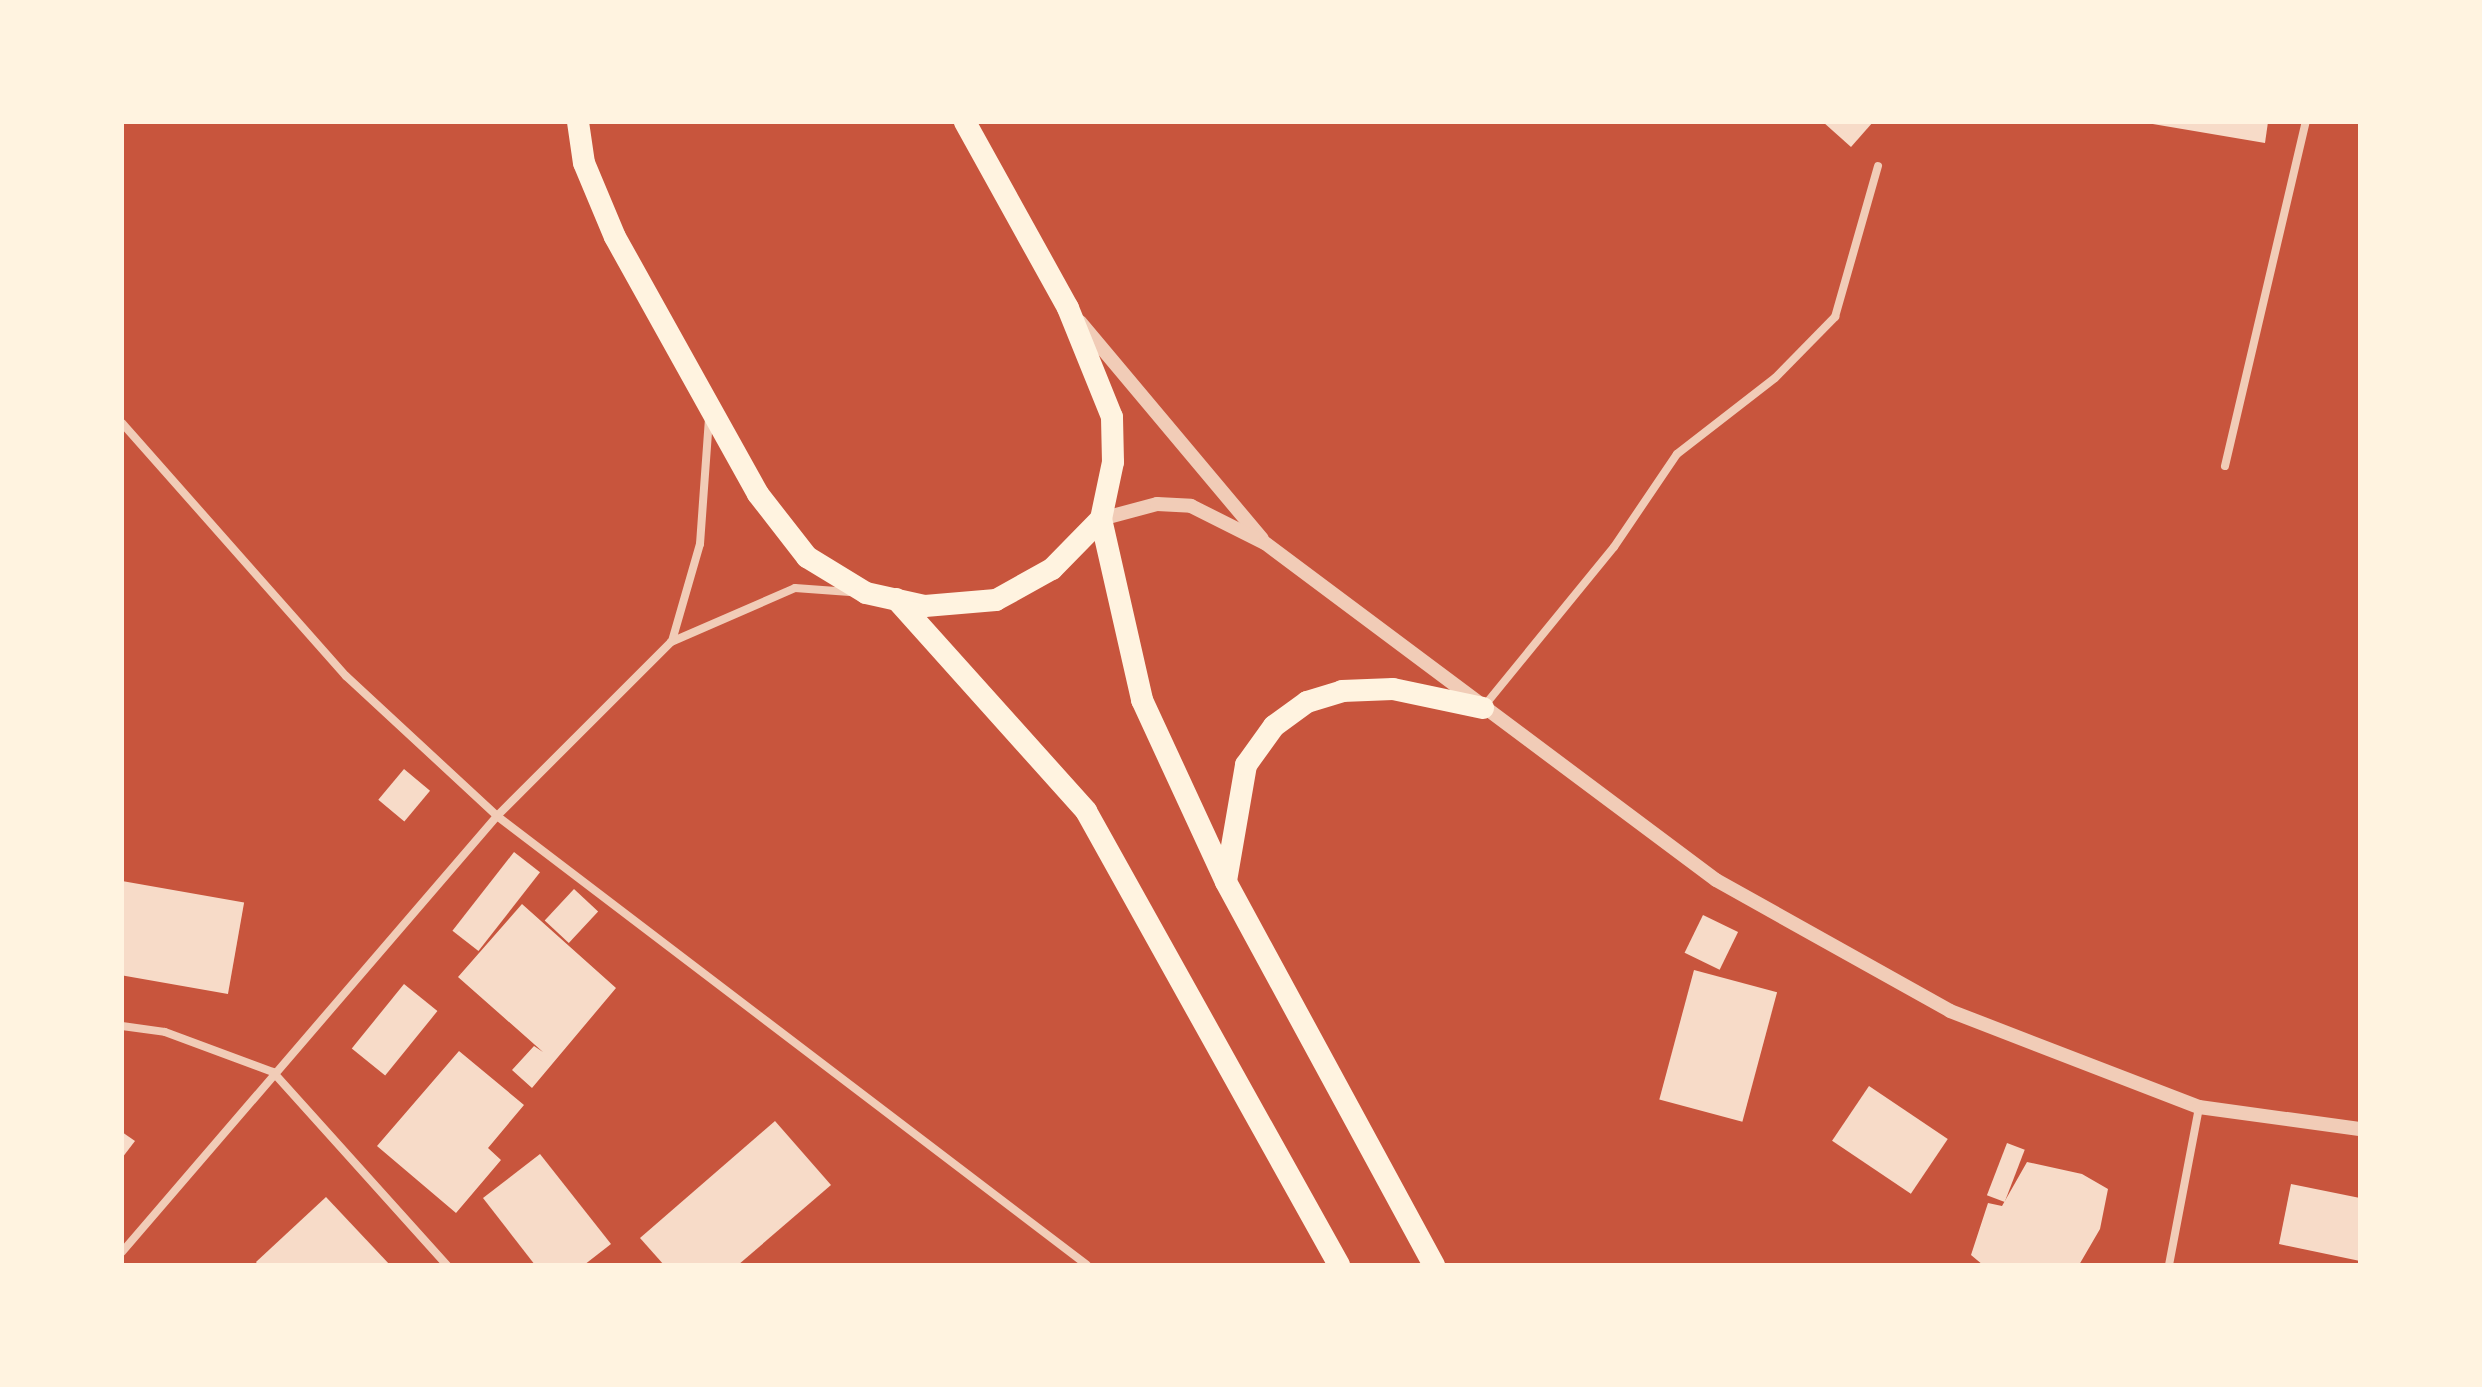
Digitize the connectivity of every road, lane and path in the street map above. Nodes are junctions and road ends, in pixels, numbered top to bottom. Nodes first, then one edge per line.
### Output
1 (578, 122) edge
2 (965, 122) edge
3 (2306, 122) edge
4 (1878, 166) dead end
5 (1068, 308) junction
6 (709, 417) junction
7 (122, 423) edge
8 (2225, 466) dead end
9 (1101, 519) junction
10 (1265, 543) junction
11 (866, 593) junction
12 (896, 599) junction
13 (671, 642) junction
14 (1483, 708) junction
15 (497, 816) junction
16 (1226, 882) junction
17 (122, 1026) edge
18 (273, 1072) junction
19 (2199, 1107) junction
20 (2360, 1129) edge
21 (122, 1252) edge
22 (447, 1265) edge
23 (1087, 1265) edge
24 (1339, 1265) edge
25 (1434, 1265) edge
26 (2169, 1265) edge

1 - 6 highway
2 - 5 highway
3 - 8 street
4 - 14 street
5 - 9 highway
5 - 10 street
6 - 11 highway
6 - 13 street
7 - 15 street
9 - 10 street
9 - 12 highway
9 - 16 highway
10 - 14 street
11 - 12 highway
11 - 13 street
12 - 24 highway
13 - 15 street
14 - 16 highway
14 - 19 street
15 - 18 street
15 - 23 street
16 - 25 highway
17 - 18 street
18 - 21 street
18 - 22 street
19 - 20 street
19 - 26 street

